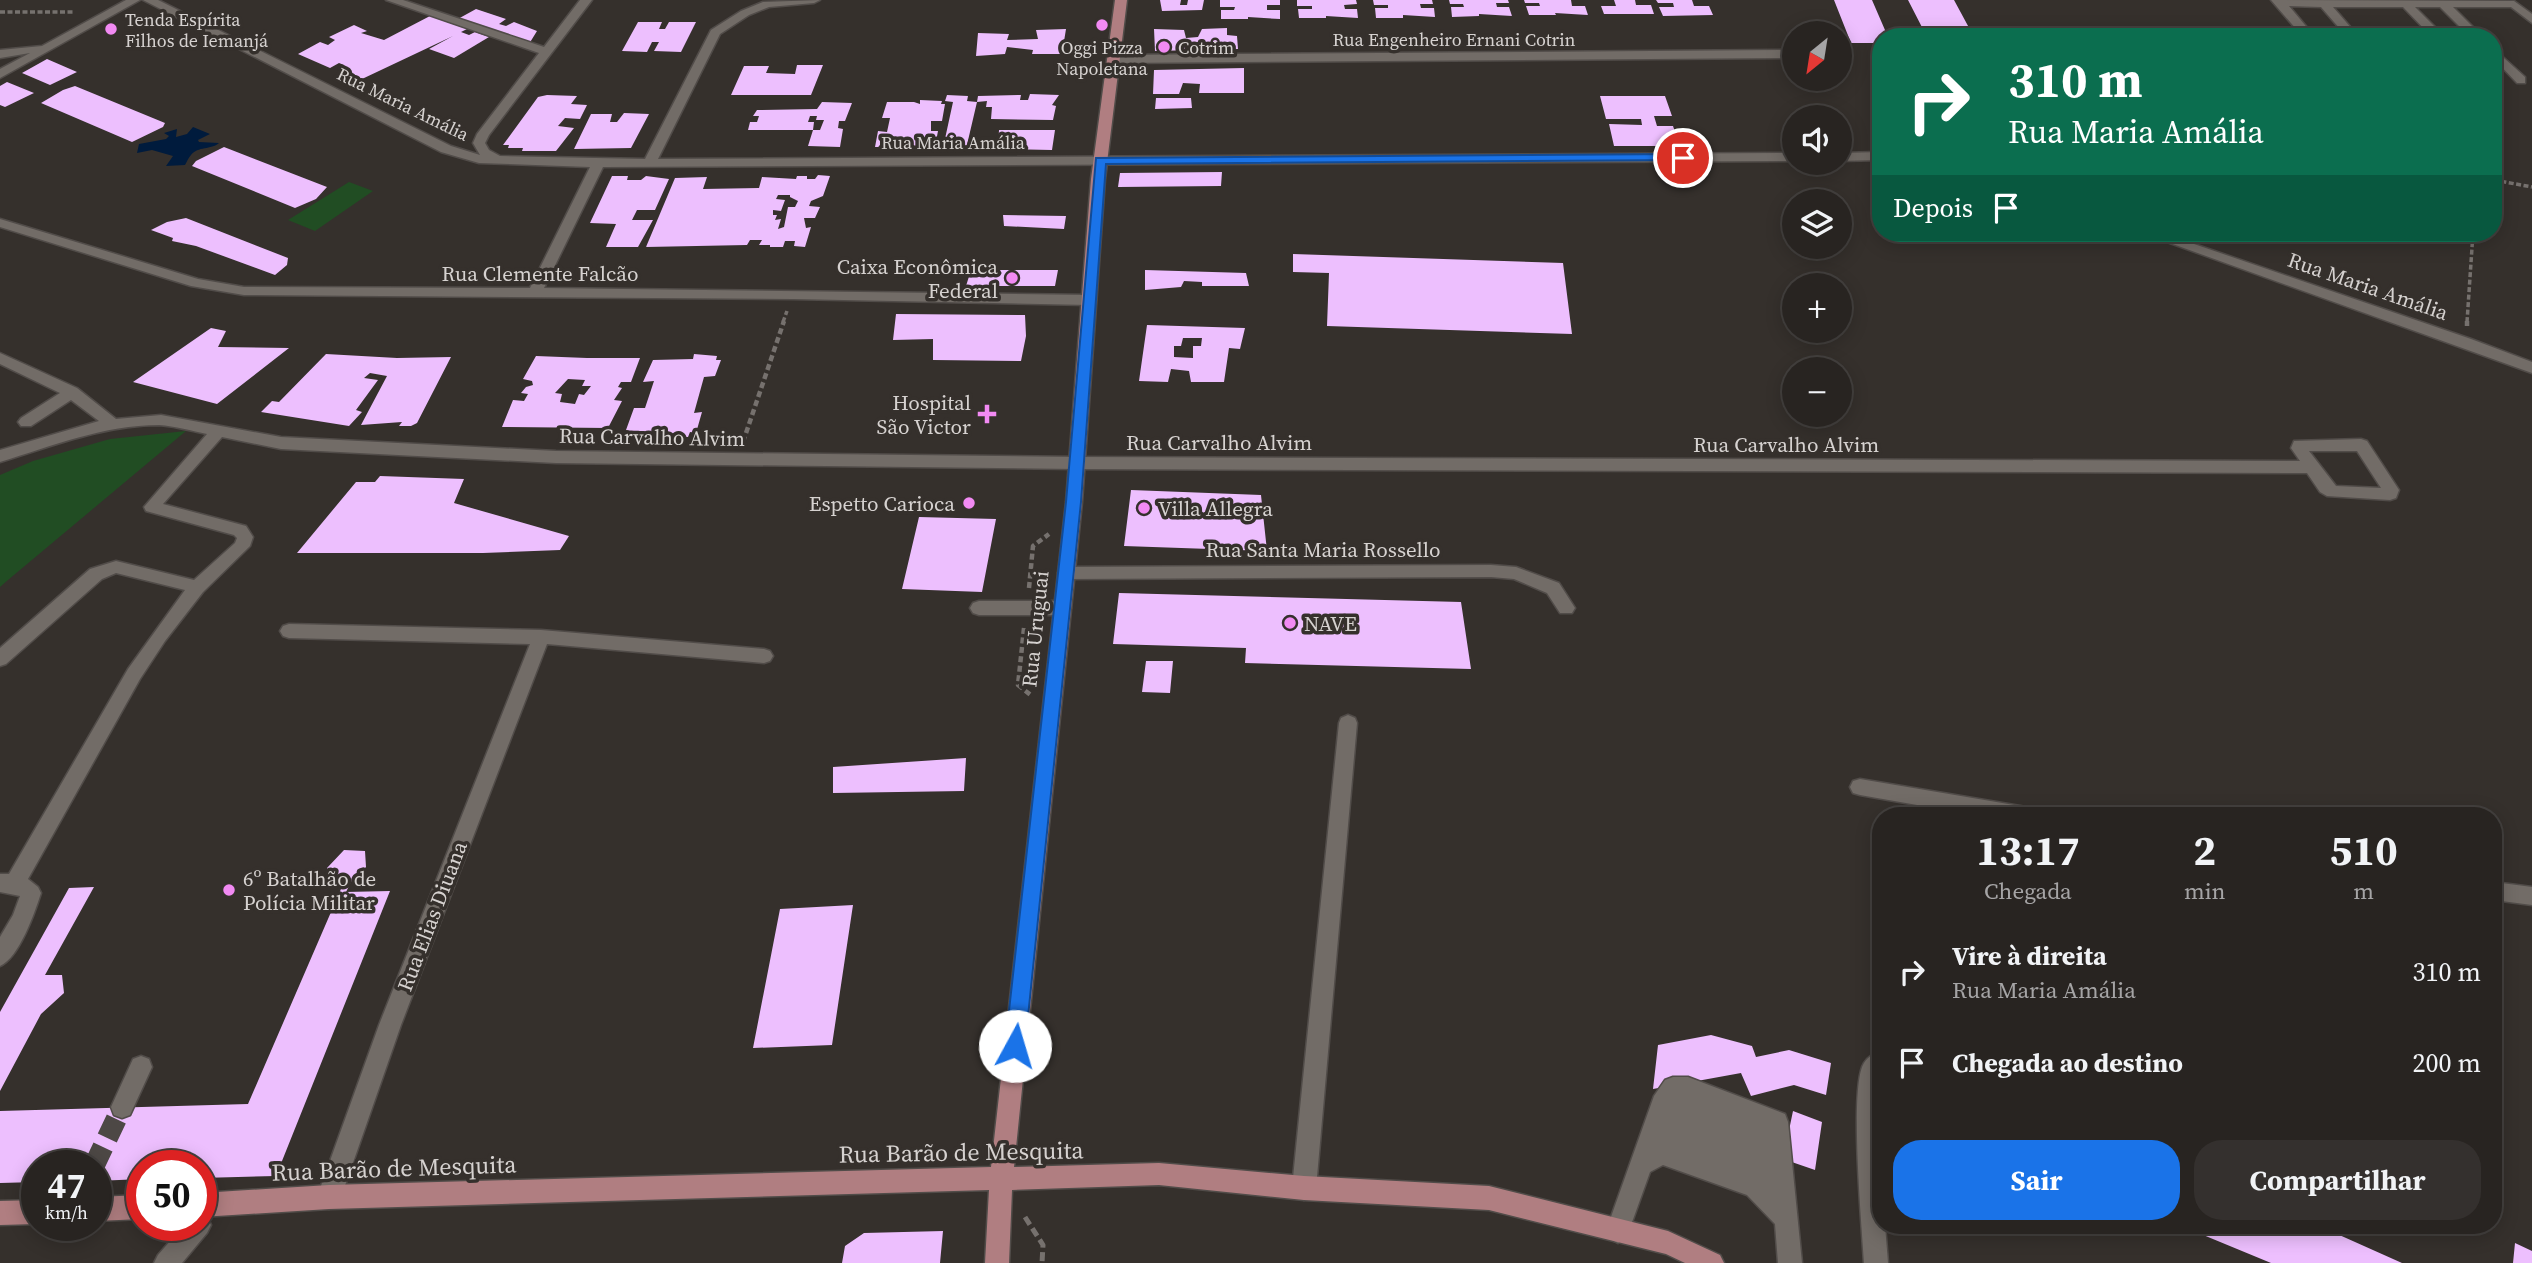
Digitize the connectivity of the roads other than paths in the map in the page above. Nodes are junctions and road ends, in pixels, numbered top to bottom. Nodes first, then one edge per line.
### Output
1 (134, 0) edge
2 (149, 0) edge
3 (392, 0) edge
4 (586, 0) edge
5 (814, 0) edge
6 (1121, 0) edge
7 (2278, 2) edge
8 (2323, 2) edge
9 (2363, 2) edge
10 (2428, 2) edge
11 (2512, 2) edge
12 (2406, 4) junction
13 (2444, 4) junction
14 (2532, 20) edge
15 (2301, 28) edge
16 (2345, 28) edge
17 (2430, 28) edge
18 (2468, 28) edge
19 (48, 47) junction
20 (546, 52) junction
21 (0, 54) edge
22 (1782, 54) edge
23 (1115, 59) junction
24 (2502, 61) edge
25 (0, 74) edge
26 (2521, 80) dead end
27 (1872, 156) edge
28 (1782, 157) edge
29 (1852, 157) edge
30 (498, 160) junction
31 (1100, 160) junction
32 (598, 163) junction
33 (649, 163) junction
34 (0, 223) edge
35 (2175, 242) edge
36 (534, 294) junction
37 (1089, 300) junction
38 (0, 358) edge
39 (2532, 368) edge
40 (72, 392) junction
41 (26, 422) dead end
42 (120, 423) junction
43 (219, 431) junction
44 (0, 456) edge
45 (1077, 463) junction
46 (2312, 467) junction
47 (1066, 573) junction
48 (197, 587) junction
49 (979, 608) dead end
50 (1062, 608) junction
51 (1566, 608) dead end
52 (289, 631) dead end
53 (541, 637) junction
54 (764, 656) dead end
55 (0, 659) edge
56 (1348, 723) dead end
57 (1860, 787) dead end
58 (1979, 807) edge
59 (7, 883) edge
60 (2502, 892) edge
61 (2532, 896) edge
62 (0, 956) edge
63 (141, 1067) dead end
64 (1872, 1070) edge
65 (122, 1107) tunnel mouth
66 (1647, 1145) junction
67 (1001, 1180) junction
68 (1783, 1187) junction
69 (1304, 1188) junction
70 (329, 1197) junction
71 (1872, 1198) edge
72 (217, 1204) edge
73 (21, 1212) edge
74 (0, 1213) edge
75 (1618, 1231) junction
76 (1874, 1234) edge
77 (185, 1241) edge
78 (166, 1263) edge
79 (997, 1263) edge
80 (1712, 1263) edge
81 (1790, 1263) edge
82 (1876, 1263) edge

1 - 19 street
2 - 30 street, Rua Maria Amália
3 - 20 street
4 - 20 street
5 - 33 street
6 - 23 main road, Rua Uruguai
7 - 8 street
7 - 15 street
8 - 9 street
8 - 16 street
9 - 12 street
10 - 12 street
10 - 13 street
11 - 13 street
11 - 14 street
12 - 17 street
13 - 18 street
19 - 21 street
19 - 25 street
20 - 30 street
22 - 23 street, Rua Engenheiro Ernani Cotrin
23 - 31 main road, Rua Uruguai
24 - 26 street
27 - 29 street
28 - 31 street, Rua Maria Amália
30 - 32 street, Rua Maria Amália
31 - 33 street, Rua Maria Amália
31 - 37 main road, Rua Uruguai
32 - 33 street, Rua Maria Amália
32 - 36 street
34 - 36 street, Rua Clemente Falcão
35 - 39 street, Rua Maria Amália
36 - 37 street, Rua Clemente Falcão
37 - 45 main road, Rua Uruguai
38 - 40 street
40 - 41 street
40 - 42 street
42 - 43 street, Rua Carvalho Alvim
42 - 44 street, Rua Carvalho Alvim
43 - 45 street, Rua Carvalho Alvim
43 - 48 street
45 - 46 street, Rua Carvalho Alvim
45 - 47 main road, Rua Uruguai
46 - 46 street
47 - 50 main road, Rua Uruguai
47 - 51 street, Rua Santa Maria Rossello
48 - 55 street
48 - 59 street
49 - 50 street
50 - 67 main road, Rua Uruguai
52 - 53 street
53 - 54 street
53 - 70 street, Rua Elias Diuana
56 - 69 street
57 - 58 street
59 - 62 street
60 - 61 street
63 - 65 street
64 - 71 street
66 - 68 street
66 - 68 street
66 - 68 street
66 - 75 street
67 - 69 main road, Rua Barão de Mesquita
67 - 70 main road, Rua Barão de Mesquita
67 - 79 main road, Rua Uruguai
68 - 81 street
69 - 75 main road, Rua Barão de Mesquita
70 - 72 main road, Rua Barão de Mesquita
73 - 74 main road
75 - 80 main road, Rua Barão de Mesquita
76 - 82 street
77 - 78 street

